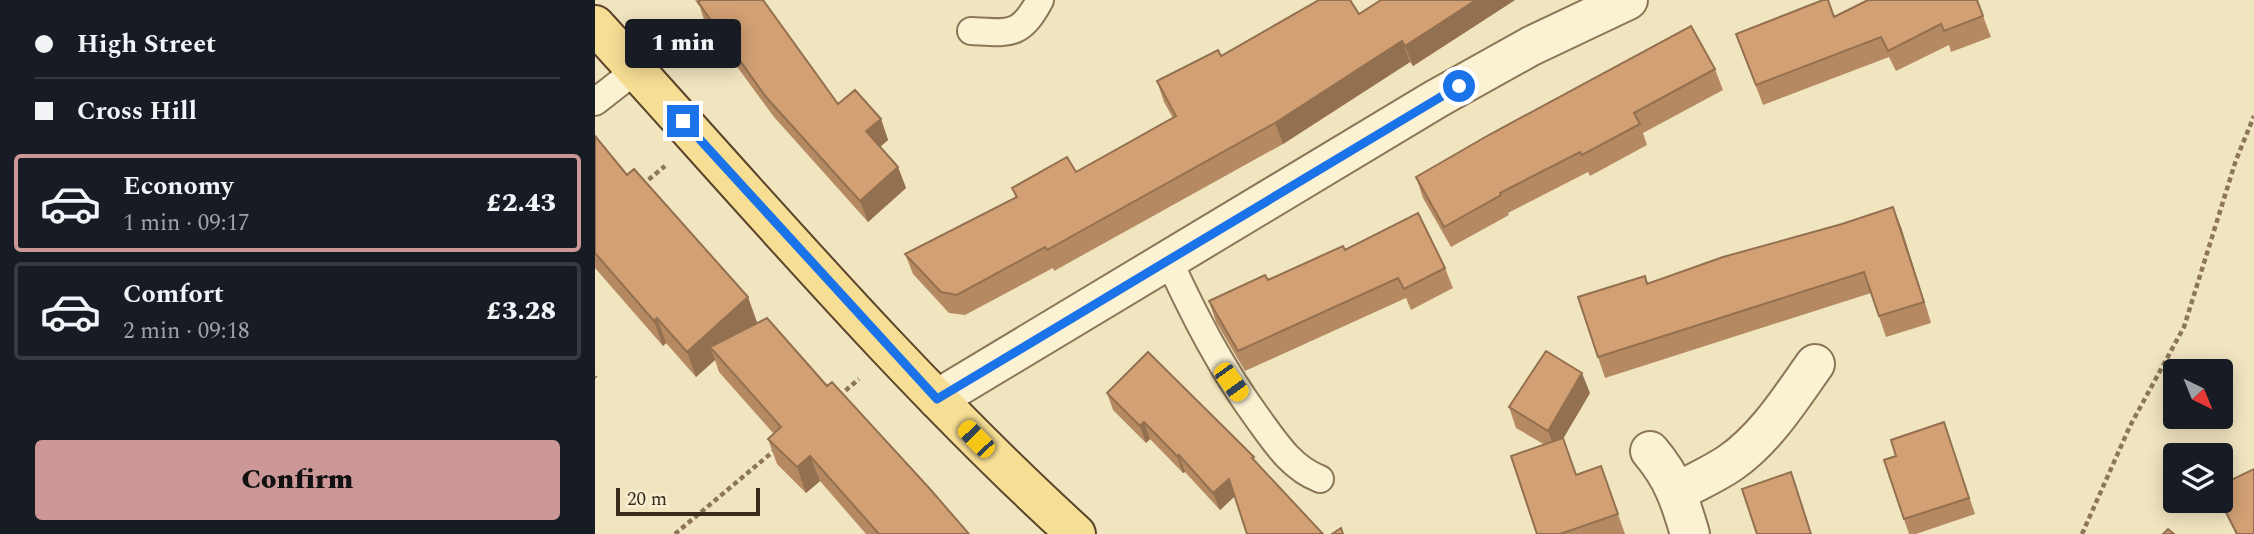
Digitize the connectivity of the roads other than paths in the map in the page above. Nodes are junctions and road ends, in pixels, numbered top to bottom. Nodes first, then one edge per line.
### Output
1 (1040, 0) edge
2 (1628, 0) edge
3 (595, 24) edge
4 (971, 31) dead end
5 (636, 70) junction
6 (595, 102) edge
7 (1169, 261) junction
8 (1815, 364) dead end
9 (937, 399) junction
10 (1650, 450) dead end
11 (1320, 480) dead end
12 (1678, 492) junction
13 (1076, 534) edge
14 (1690, 534) edge

1 - 4 lane
2 - 7 street
3 - 5 main road
5 - 6 lane
5 - 9 main road
7 - 9 street
7 - 11 lane
8 - 12 street
9 - 13 main road
10 - 12 street
12 - 14 street

